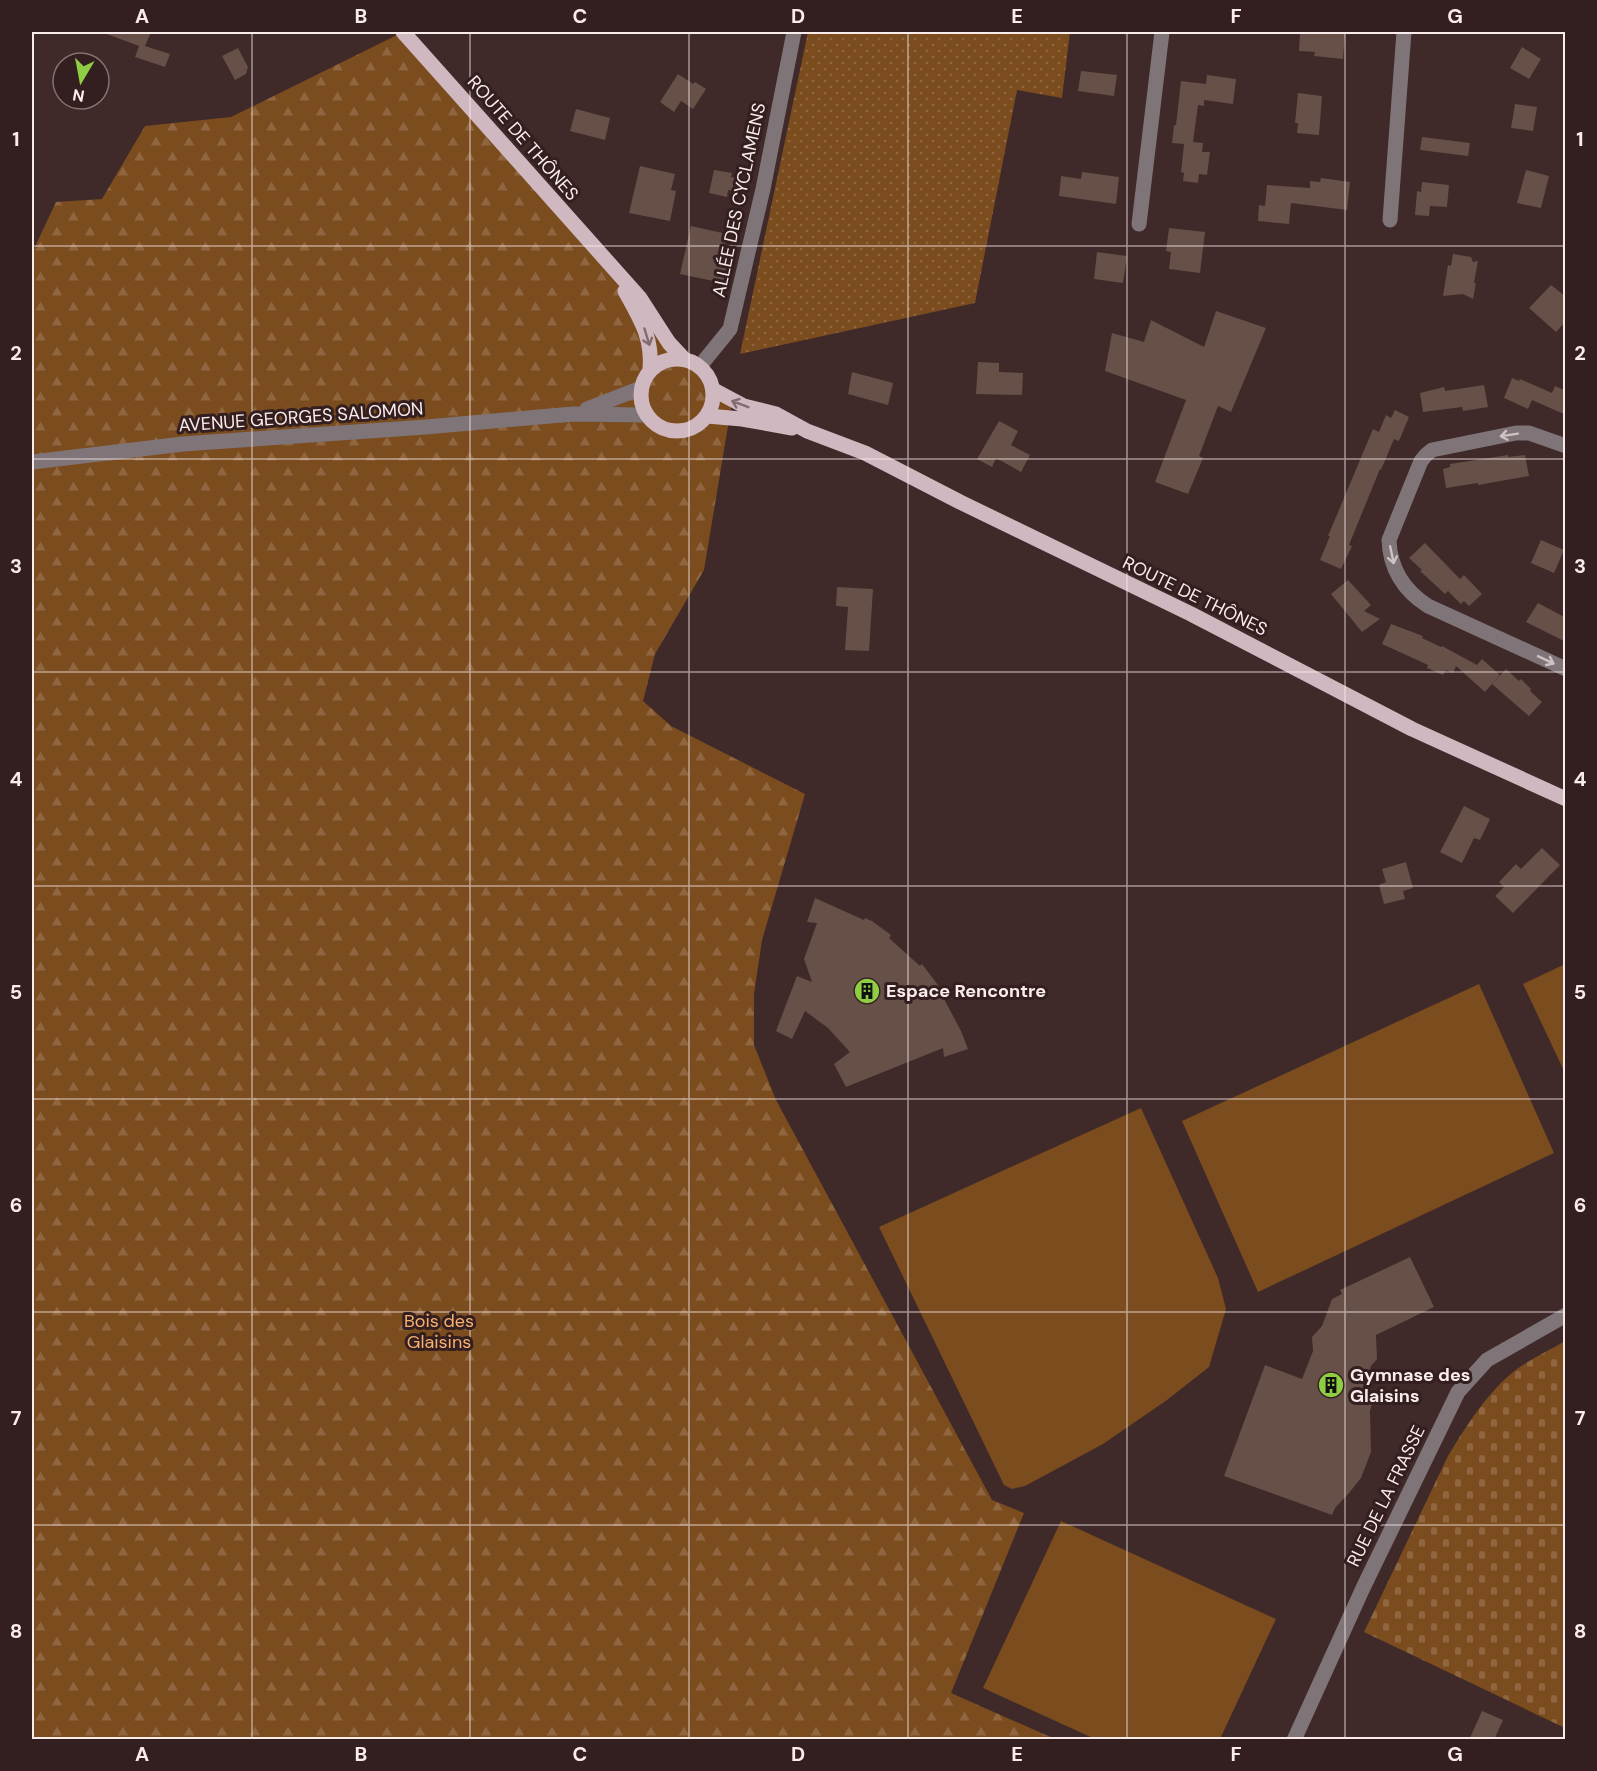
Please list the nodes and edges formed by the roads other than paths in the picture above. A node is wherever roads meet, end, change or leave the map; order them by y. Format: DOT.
graph roads {
  1 [pos="403,32"];
  2 [pos="794,32"];
  3 [pos="1162,32"];
  4 [pos="1404,32"];
  5 [pos="1390,220"];
  6 [pos="1139,224"];
  7 [pos="614,270"];
  8 [pos="684,358"];
  9 [pos="700,366"];
  10 [pos="650,370"];
  11 [pos="641,388"];
  12 [pos="714,390"];
  13 [pos="573,414"];
  14 [pos="646,415"];
  15 [pos="707,416"];
  16 [pos="807,431"];
  17 [pos="1566,446"];
  18 [pos="32,462"];
  19 [pos="1566,669"];
  20 [pos="1566,799"];
  21 [pos="1566,1315"];
  22 [pos="1294,1740"];
  1 -- 7 [label="main road, ROUTE DE THÔNES"];
  2 -- 9 [label="street, ALLÉE DES CYCLAMENS"];
  3 -- 6 [label="street"];
  4 -- 5 [label="street"];
  7 -- 8 [label="main road, ROUTE DE THÔNES"];
  7 -- 10 [label="main road, ROUTE DE THÔNES, one-way"];
  8 -- 9 [label="main road"];
  8 -- 10 [label="main road"];
  9 -- 12 [label="main road"];
  10 -- 11 [label="main road"];
  11 -- 13 [label="street, AVENUE GEORGES SALOMON"];
  11 -- 14 [label="main road"];
  12 -- 15 [label="main road"];
  16 -- 12 [label="main road, ROUTE DE THÔNES, one-way"];
  13 -- 14 [label="street, AVENUE GEORGES SALOMON"];
  13 -- 18 [label="street, AVENUE GEORGES SALOMON"];
  14 -- 15 [label="main road"];
  15 -- 16 [label="main road, ROUTE DE THÔNES"];
  16 -- 20 [label="main road, ROUTE DE THÔNES"];
  17 -- 19 [label="street, one-way"];
  21 -- 22 [label="street, RUE DE LA FRASSE"];
}
